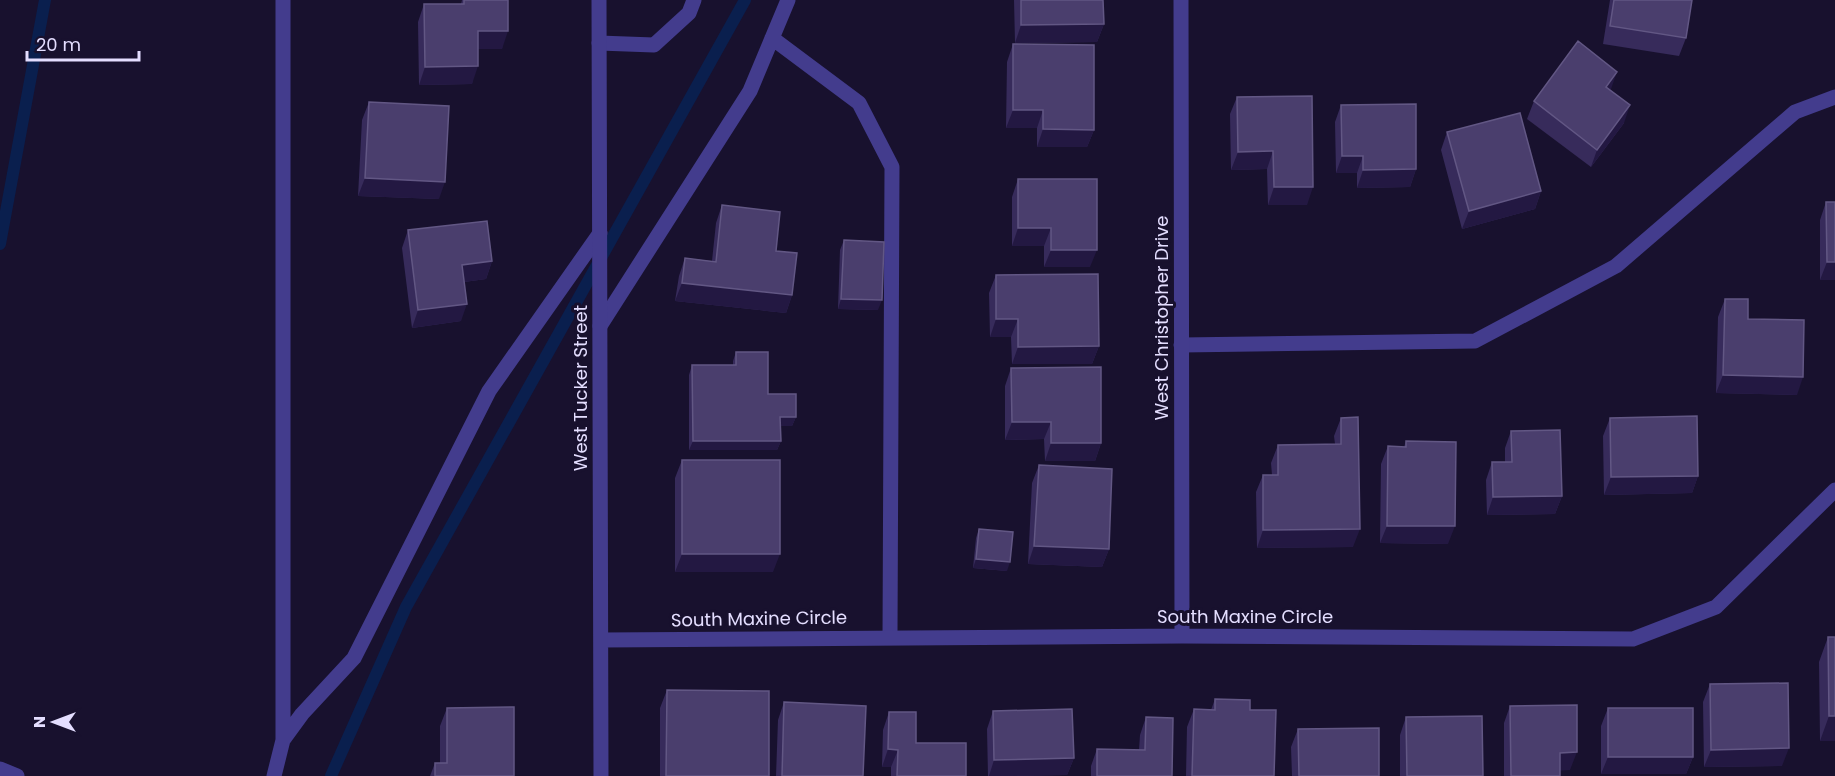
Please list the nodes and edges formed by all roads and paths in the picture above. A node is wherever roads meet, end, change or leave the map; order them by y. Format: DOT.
graph roads {
  1 [pos="283,0"];
  2 [pos="599,0"];
  3 [pos="694,0"];
  4 [pos="788,0"];
  5 [pos="1181,0"];
  6 [pos="772,38"];
  7 [pos="599,43"];
  8 [pos="1835,97"];
  9 [pos="600,233"];
  10 [pos="600,326"];
  11 [pos="1181,345"];
  12 [pos="1835,490"];
  13 [pos="1182,636"];
  14 [pos="890,637"];
  15 [pos="601,640"];
  16 [pos="283,740"];
  17 [pos="0,769"];
  18 [pos="17,776"];
  19 [pos="274,776"];
  20 [pos="601,776"];
  1 -- 16 [label="street"];
  2 -- 7 [label="street, West Tucker Street"];
  3 -- 7 [label="street"];
  4 -- 6 [label="street"];
  5 -- 11 [label="street, West Christopher Drive"];
  6 -- 10 [label="street"];
  6 -- 14 [label="street"];
  7 -- 9 [label="street, West Tucker Street"];
  8 -- 11 [label="street"];
  9 -- 10 [label="street, West Tucker Street"];
  9 -- 16 [label="street"];
  10 -- 15 [label="street, West Tucker Street"];
  11 -- 13 [label="street, West Christopher Drive"];
  12 -- 13 [label="street, South Maxine Circle"];
  13 -- 14 [label="street, South Maxine Circle"];
  14 -- 15 [label="street, South Maxine Circle"];
  15 -- 20 [label="street, West Tucker Street"];
  16 -- 19 [label="street"];
  17 -- 18 [label="street"];
}
